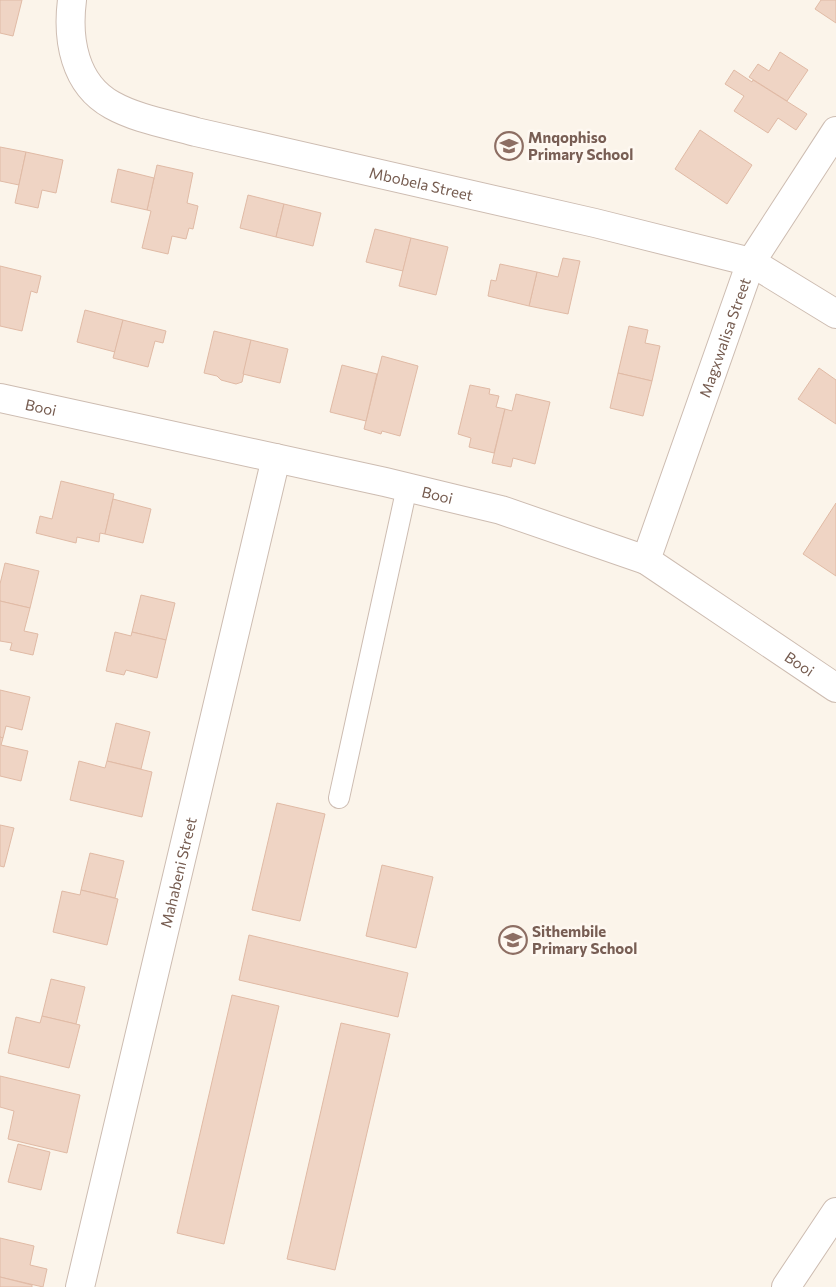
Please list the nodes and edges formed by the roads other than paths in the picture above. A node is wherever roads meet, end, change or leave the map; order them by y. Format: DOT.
graph roads {
  1 [pos="72,0"];
  2 [pos="836,131"];
  3 [pos="751,262"];
  4 [pos="836,314"];
  5 [pos="0,398"];
  6 [pos="276,458"];
  7 [pos="407,487"];
  8 [pos="646,560"];
  9 [pos="836,688"];
  10 [pos="339,798"];
  11 [pos="836,1212"];
  12 [pos="80,1287"];
  13 [pos="786,1287"];
  1 -- 3 [label="street, Mbobela Street"];
  2 -- 3 [label="street, Magxwalisa Street"];
  3 -- 4 [label="street, Mbobela Street"];
  3 -- 8 [label="street, Magxwalisa Street"];
  5 -- 6 [label="street, Booi"];
  6 -- 7 [label="street, Booi"];
  6 -- 12 [label="street, Mahabeni Street"];
  7 -- 8 [label="street, Booi"];
  7 -- 10 [label="lane"];
  8 -- 9 [label="street, Booi"];
  11 -- 13 [label="street"];
}
